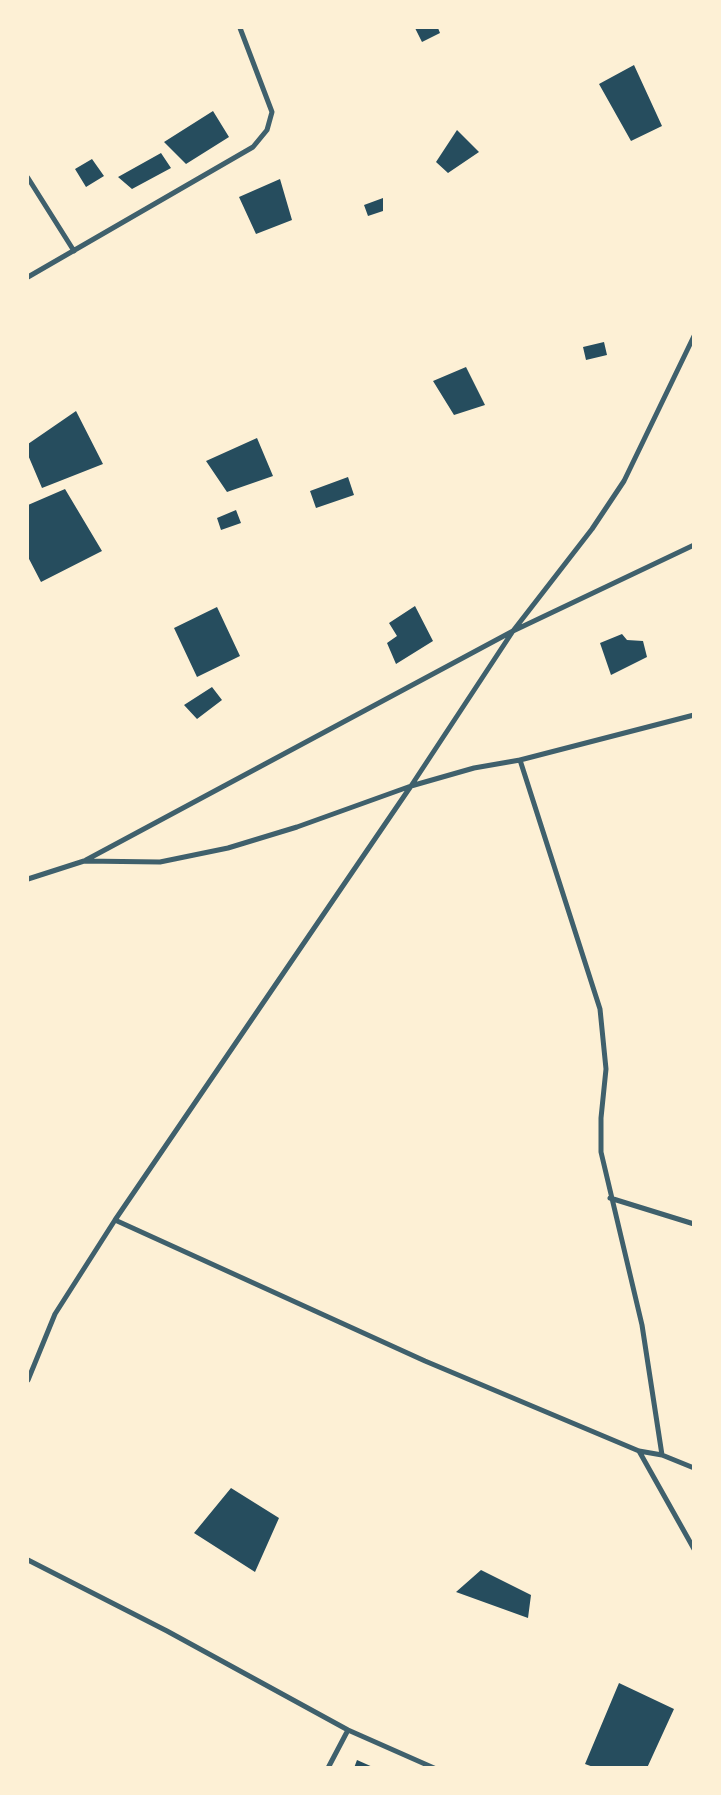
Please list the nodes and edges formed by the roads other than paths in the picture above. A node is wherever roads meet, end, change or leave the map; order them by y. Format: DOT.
graph roads {
  1 [pos="240,28"];
  2 [pos="28,178"];
  3 [pos="74,251"];
  4 [pos="28,277"];
  5 [pos="694,336"];
  6 [pos="694,545"];
  7 [pos="512,631"];
  8 [pos="694,715"];
  9 [pos="520,760"];
  10 [pos="411,786"];
  11 [pos="84,861"];
  12 [pos="28,879"];
  13 [pos="610,1198"];
  14 [pos="115,1220"];
  15 [pos="694,1224"];
  16 [pos="28,1380"];
  17 [pos="639,1451"];
  18 [pos="662,1455"];
  19 [pos="694,1468"];
  20 [pos="694,1549"];
  21 [pos="28,1560"];
  22 [pos="348,1730"];
  23 [pos="328,1768"];
  24 [pos="434,1768"];
  1 -- 3 [label="street"];
  2 -- 3 [label="street"];
  3 -- 4 [label="street"];
  5 -- 7 [label="street"];
  6 -- 7 [label="street"];
  7 -- 10 [label="street"];
  7 -- 11 [label="street"];
  8 -- 9 [label="street"];
  9 -- 10 [label="street"];
  9 -- 13 [label="street"];
  10 -- 11 [label="street"];
  10 -- 14 [label="street"];
  11 -- 12 [label="street"];
  13 -- 15 [label="street"];
  13 -- 18 [label="street"];
  14 -- 16 [label="street"];
  14 -- 17 [label="street"];
  17 -- 18 [label="street"];
  17 -- 20 [label="street"];
  18 -- 19 [label="street"];
  21 -- 22 [label="street"];
  22 -- 23 [label="street"];
  22 -- 24 [label="street"];
}
